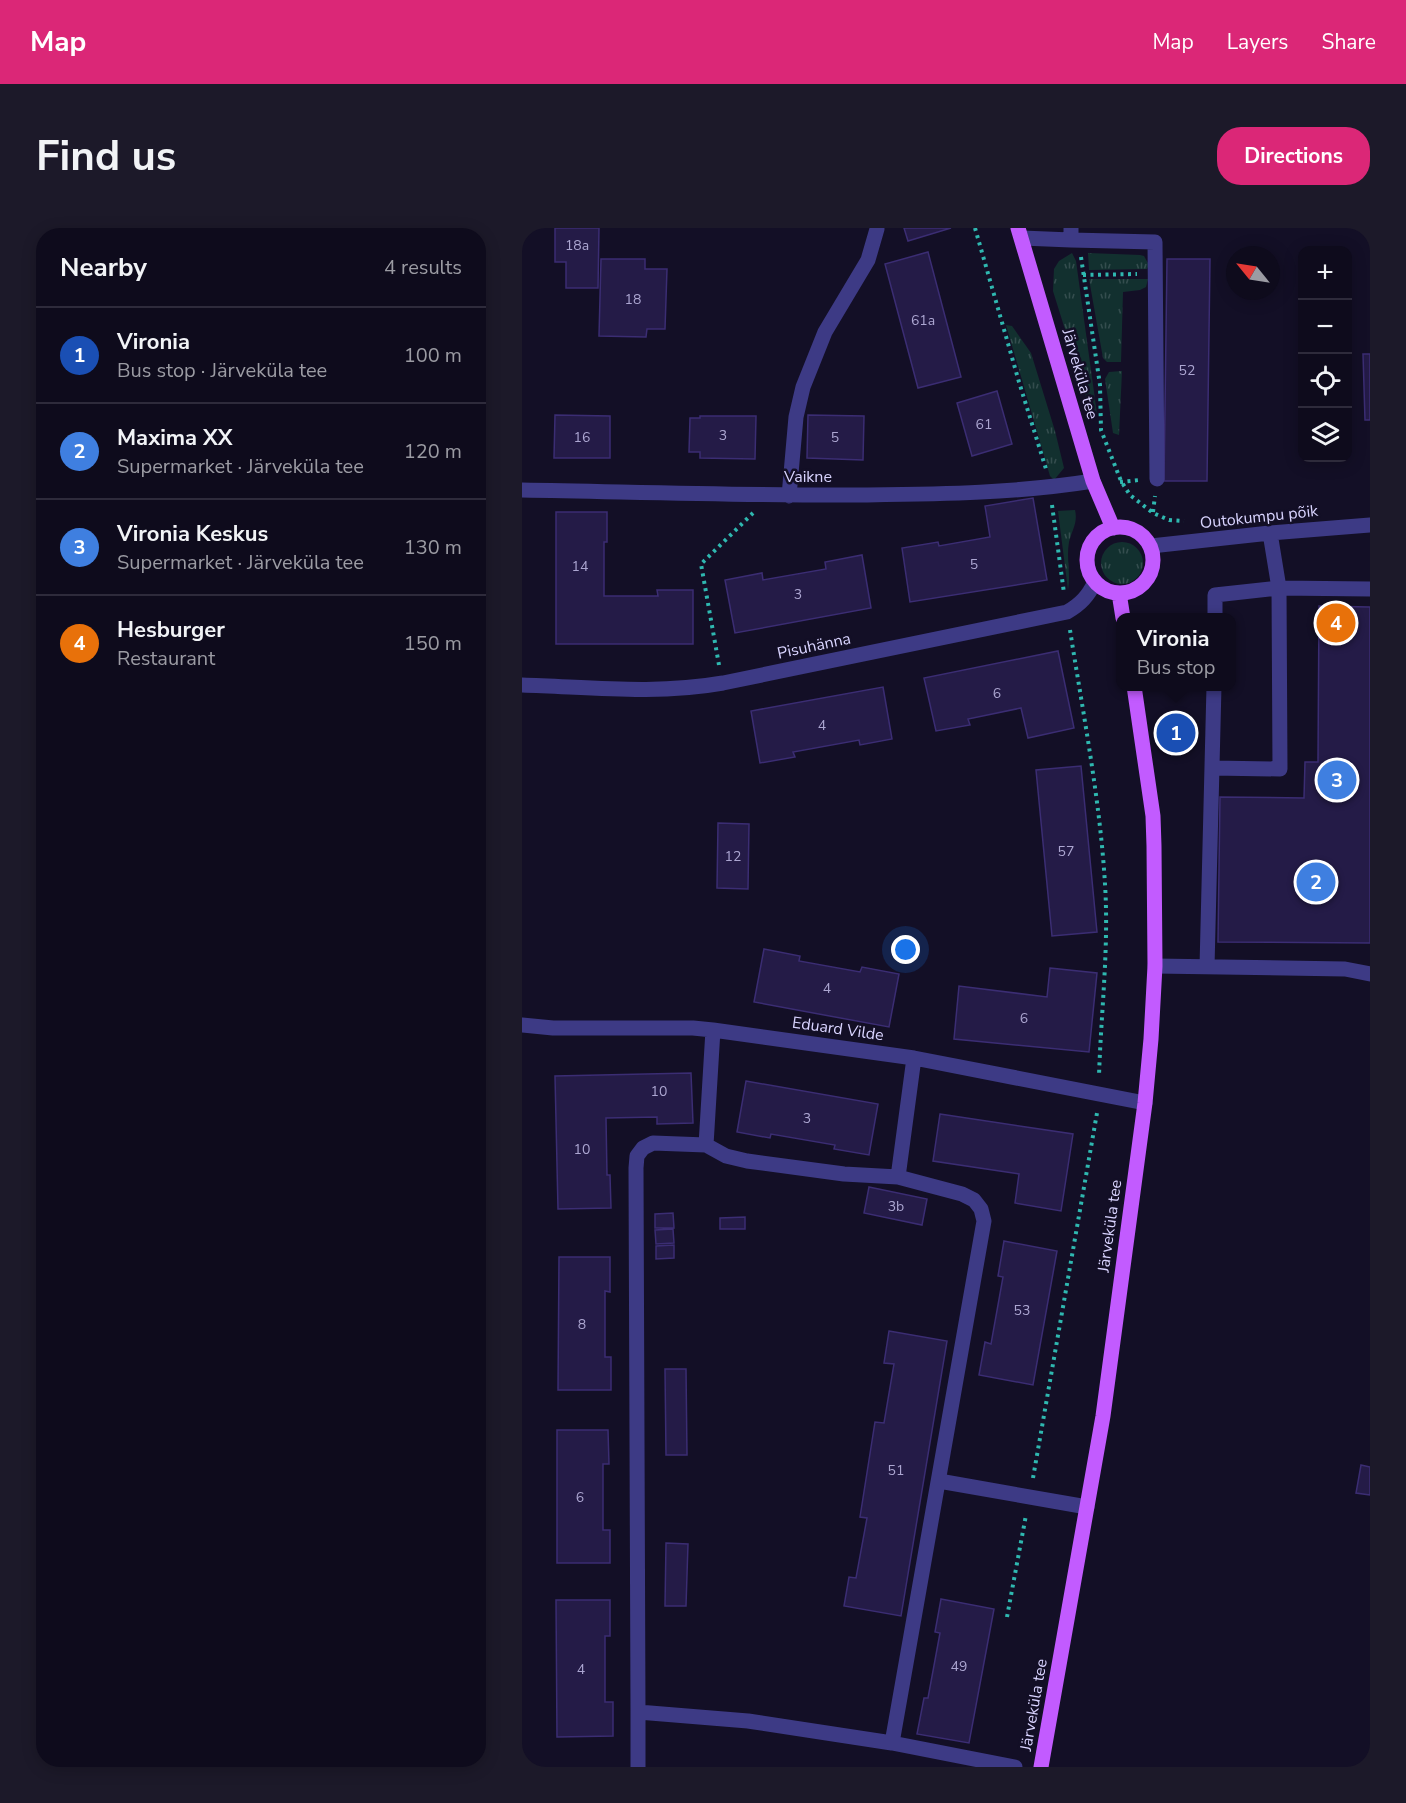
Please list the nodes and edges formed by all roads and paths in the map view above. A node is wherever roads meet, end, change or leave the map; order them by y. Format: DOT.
graph roads {
  1 [pos="876,228"];
  2 [pos="975,228"];
  3 [pos="1020,233"];
  4 [pos="1071,234"];
  5 [pos="1156,273"];
  6 [pos="1083,275"];
  7 [pos="1157,479"];
  8 [pos="1120,481"];
  9 [pos="1093,482"];
  10 [pos="1115,485"];
  11 [pos="1052,488"];
  12 [pos="522,490"];
  13 [pos="770,495"];
  14 [pos="789,496"];
  15 [pos="1370,525"];
  16 [pos="1113,528"];
  17 [pos="1270,533"];
  18 [pos="1200,542"];
  19 [pos="1151,546"];
  20 [pos="1095,582"];
  21 [pos="1279,588"];
  22 [pos="1370,589"];
  23 [pos="1119,593"];
  24 [pos="1067,612"];
  25 [pos="1122,613"];
  26 [pos="1215,613"];
  27 [pos="723,683"];
  28 [pos="522,685"];
  29 [pos="1135,691"];
  30 [pos="1214,691"];
  31 [pos="1213,768"];
  32 [pos="1155,966"];
  33 [pos="1207,967"];
  34 [pos="1370,974"];
  35 [pos="522,1025"];
  36 [pos="713,1030"];
  37 [pos="914,1058"];
  38 [pos="1099,1095"];
  39 [pos="1145,1103"];
  40 [pos="706,1145"];
  41 [pos="898,1177"];
  42 [pos="939,1481"];
  43 [pos="1029,1498"];
  44 [pos="1087,1507"];
  45 [pos="1007,1617"];
  46 [pos="638,1712"];
  47 [pos="892,1743"];
  48 [pos="638,1767"];
  49 [pos="1015,1767"];
  50 [pos="1041,1767"];
  1 -- 14 [label="street"];
  2 -- 11 [label="path"];
  3 -- 4 [label="street"];
  3 -- 9 [label="main road, Järveküla tee"];
  4 -- 5 [label="street"];
  4 -- 6 [label="path"];
  5 -- 6 [label="path"];
  5 -- 7 [label="street"];
  6 -- 8 [label="path"];
  8 -- 10 [label="path"];
  8 -- 18 [label="path"];
  9 -- 11 [label="street, Vaikne"];
  9 -- 16 [label="main road, Järveküla tee"];
  11 -- 14 [label="street, Vaikne"];
  11 -- 24 [label="path"];
  12 -- 13 [label="street, Vaikne"];
  13 -- 14 [label="street, Vaikne"];
  13 -- 27 [label="path"];
  15 -- 17 [label="street, Outokumpu põik"];
  16 -- 19 [label="main road"];
  16 -- 20 [label="main road"];
  17 -- 18 [label="street, Outokumpu põik"];
  17 -- 21 [label="street"];
  18 -- 19 [label="street, Outokumpu põik"];
  19 -- 23 [label="main road"];
  20 -- 23 [label="main road"];
  20 -- 24 [label="street, Pisuhänna"];
  21 -- 22 [label="street"];
  21 -- 26 [label="street"];
  21 -- 31 [label="street"];
  23 -- 25 [label="main road"];
  24 -- 27 [label="street, Pisuhänna"];
  24 -- 38 [label="path"];
  27 -- 28 [label="street, Pisuhänna"];
  29 -- 32 [label="main road, Järveküla tee"];
  30 -- 31 [label="street"];
  31 -- 33 [label="street"];
  32 -- 33 [label="street"];
  32 -- 39 [label="main road, Järveküla tee"];
  33 -- 34 [label="street"];
  35 -- 36 [label="street, Eduard Vilde"];
  36 -- 37 [label="street, Eduard Vilde"];
  36 -- 40 [label="street"];
  37 -- 38 [label="street, Eduard Vilde"];
  37 -- 41 [label="street"];
  38 -- 39 [label="street, Eduard Vilde"];
  38 -- 43 [label="path"];
  39 -- 44 [label="main road, Järveküla tee"];
  40 -- 41 [label="street"];
  40 -- 46 [label="street"];
  41 -- 42 [label="street"];
  42 -- 43 [label="street"];
  42 -- 47 [label="street"];
  43 -- 44 [label="street"];
  43 -- 45 [label="path"];
  44 -- 50 [label="main road, Järveküla tee"];
  46 -- 47 [label="street"];
  46 -- 48 [label="street"];
  47 -- 49 [label="street"];
}
